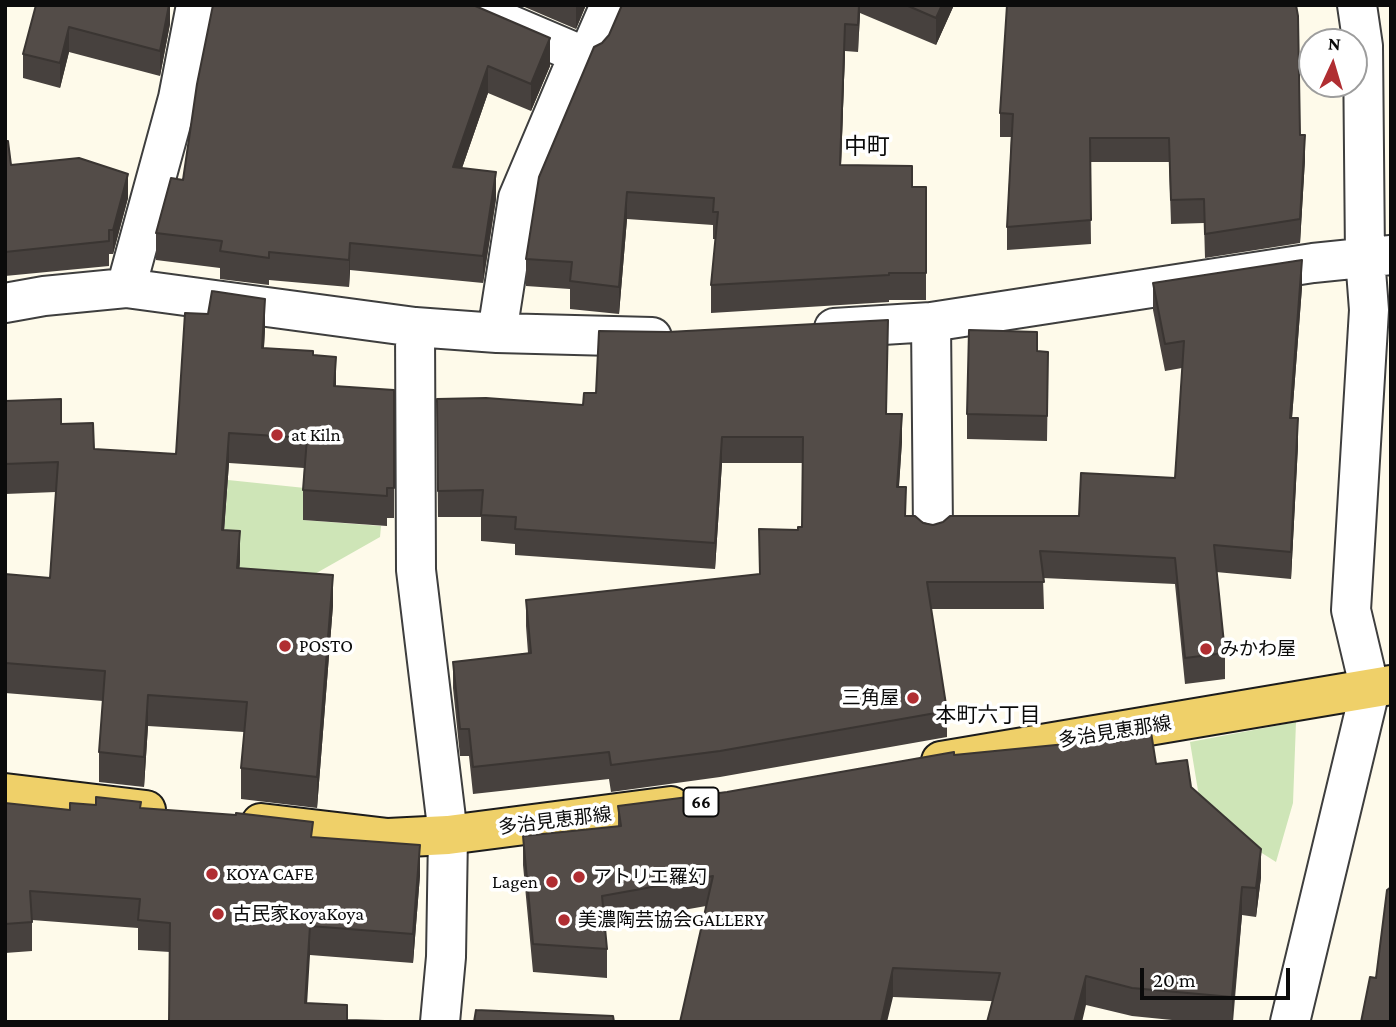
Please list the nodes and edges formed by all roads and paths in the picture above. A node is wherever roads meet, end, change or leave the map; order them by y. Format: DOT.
graph roads {
  1 [pos="196,5"];
  2 [pos="464,5"];
  3 [pos="610,5"];
  4 [pos="1357,5"];
  5 [pos="579,54"];
  6 [pos="1378,256"];
  7 [pos="126,288"];
  8 [pos="5,303"];
  9 [pos="931,322"];
  10 [pos="415,327"];
  11 [pos="806,329"];
  12 [pos="497,333"];
  13 [pos="681,336"];
  14 [pos="933,530"];
  15 [pos="1384,695"];
  16 [pos="901,768"];
  17 [pos="5,793"];
  18 [pos="709,801"];
  19 [pos="184,815"];
  20 [pos="225,819"];
  21 [pos="449,835"];
  22 [pos="440,1022"];
  23 [pos="1290,1022"];
  1 -- 7 [label="street"];
  2 -- 5 [label="street"];
  3 -- 5 [label="street"];
  4 -- 6 [label="street"];
  5 -- 12 [label="street"];
  6 -- 9 [label="street"];
  6 -- 15 [label="street"];
  7 -- 8 [label="street"];
  7 -- 10 [label="street"];
  9 -- 11 [label="street"];
  9 -- 14 [label="street"];
  10 -- 12 [label="street"];
  10 -- 21 [label="street"];
  12 -- 13 [label="street"];
  15 -- 16 [label="main road, 多治見恵那線"];
  15 -- 23 [label="street"];
  17 -- 19 [label="main road"];
  18 -- 21 [label="main road, 多治見恵那線 / 66"];
  20 -- 21 [label="main road, 多治見恵那線 / 66"];
  21 -- 22 [label="street"];
}
